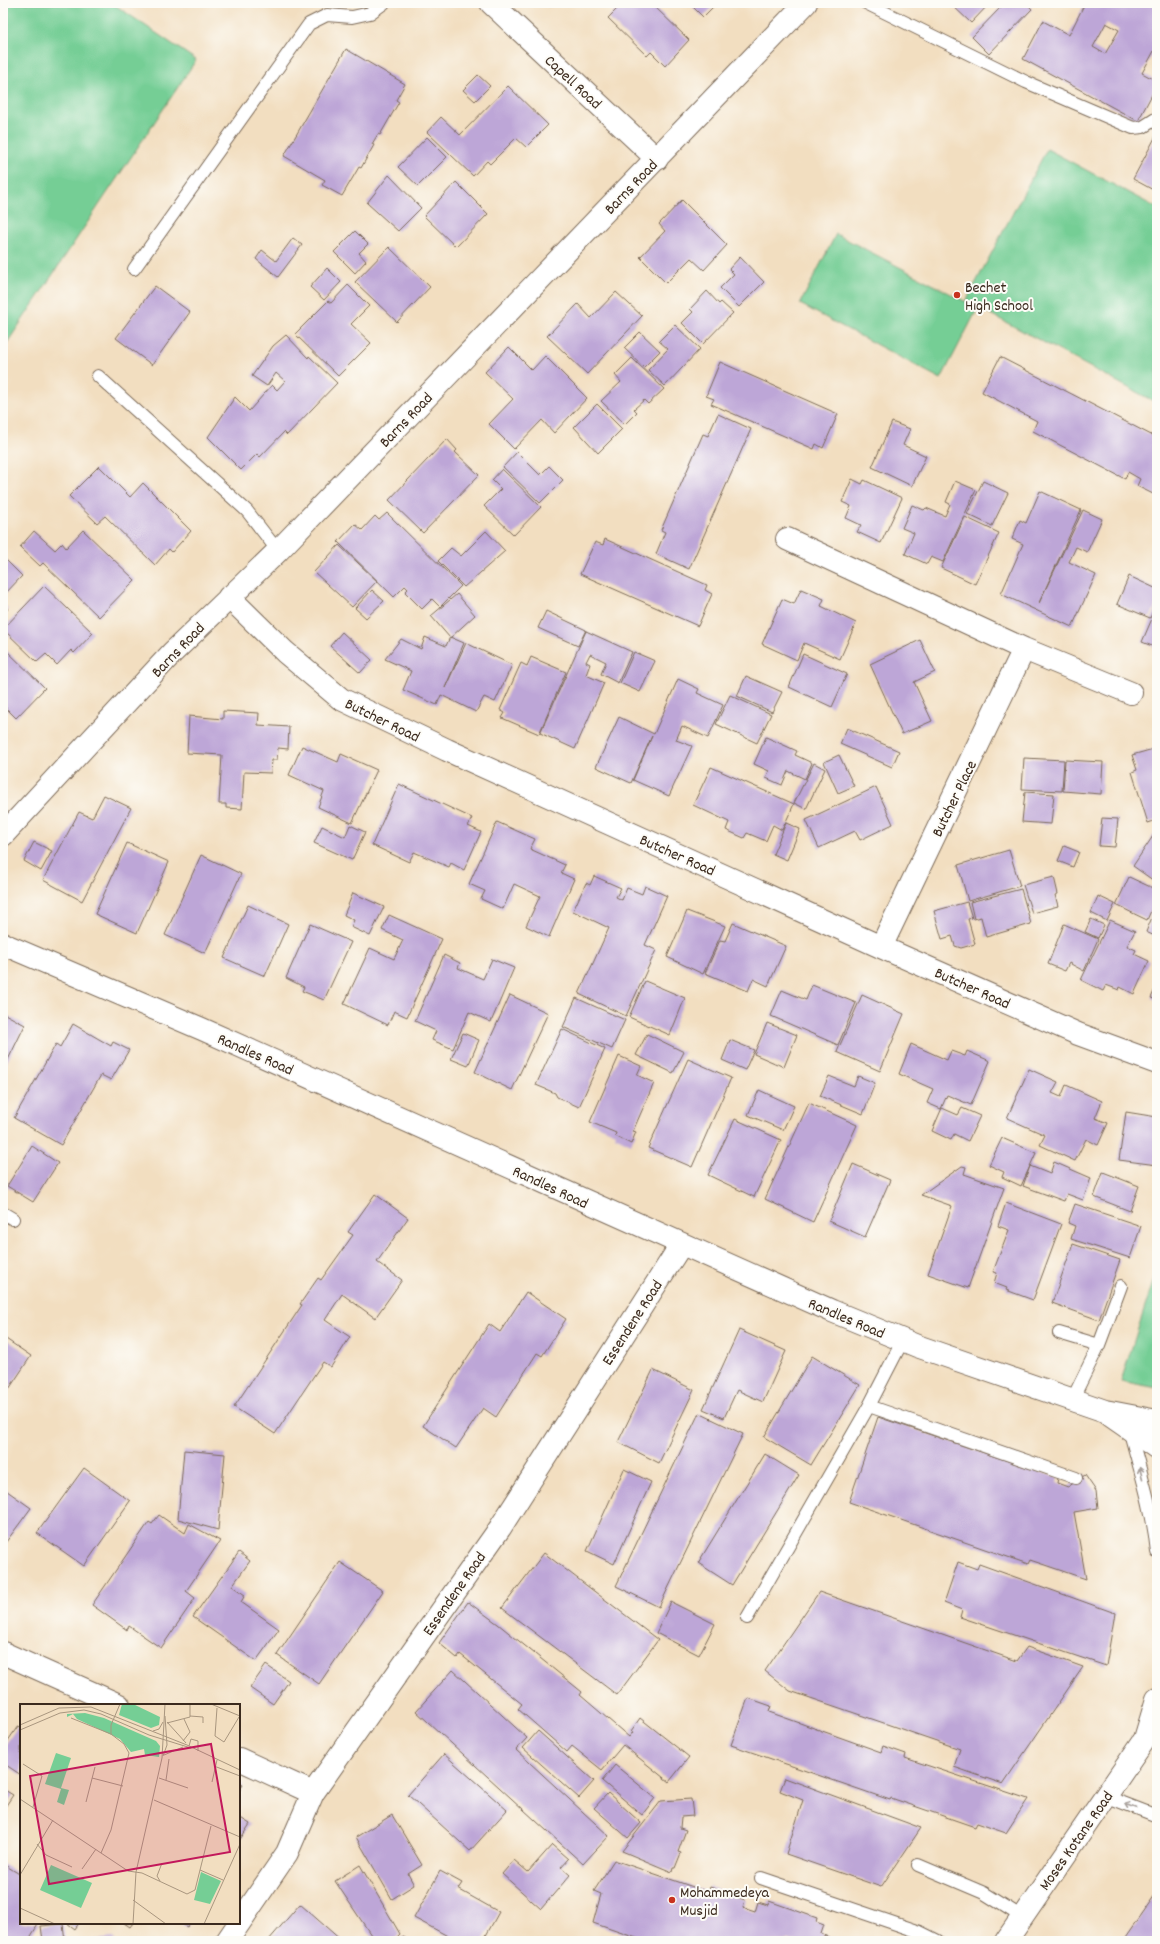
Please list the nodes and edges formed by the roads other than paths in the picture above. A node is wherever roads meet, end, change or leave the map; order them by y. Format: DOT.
graph roads {
  1 [pos="384,3"];
  2 [pos="491,3"];
  3 [pos="806,3"];
  4 [pos="866,3"];
  5 [pos="1157,118"];
  6 [pos="657,159"];
  7 [pos="134,269"];
  8 [pos="98,376"];
  9 [pos="787,539"];
  10 [pos="278,551"];
  11 [pos="229,597"];
  12 [pos="1024,649"];
  13 [pos="1131,693"];
  14 [pos="3,835"];
  15 [pos="3,944"];
  16 [pos="881,947"];
  17 [pos="1157,1062"];
  18 [pos="680,1245"];
  19 [pos="1121,1286"];
  20 [pos="1059,1333"];
  21 [pos="903,1340"];
  22 [pos="1099,1345"];
  23 [pos="1072,1400"];
  24 [pos="869,1406"];
  25 [pos="1105,1411"];
  26 [pos="1157,1421"];
  27 [pos="1129,1428"];
  28 [pos="1157,1448"];
  29 [pos="1076,1478"];
  30 [pos="1157,1552"];
  31 [pos="747,1618"];
  32 [pos="3,1652"];
  33 [pos="1157,1699"];
  34 [pos="117,1704"];
  35 [pos="1151,1733"];
  36 [pos="240,1759"];
  37 [pos="313,1793"];
  38 [pos="1105,1796"];
  39 [pos="1157,1816"];
  40 [pos="918,1866"];
  41 [pos="761,1878"];
  42 [pos="1022,1917"];
  43 [pos="240,1922"];
  44 [pos="239,1924"];
  45 [pos="921,1937"];
  46 [pos="227,1941"];
  47 [pos="938,1941"];
  48 [pos="1006,1941"];
  1 -- 7 [label="lane"];
  2 -- 6 [label="street, Capell Road"];
  3 -- 6 [label="street, Barns Road"];
  4 -- 5 [label="lane"];
  6 -- 10 [label="street, Barns Road"];
  8 -- 10 [label="lane"];
  9 -- 12 [label="street"];
  10 -- 11 [label="street, Barns Road"];
  11 -- 14 [label="street, Barns Road"];
  11 -- 16 [label="street, Butcher Road"];
  12 -- 13 [label="street"];
  12 -- 16 [label="street, Butcher Place"];
  15 -- 18 [label="street, Randles Road"];
  16 -- 17 [label="street, Butcher Road"];
  18 -- 21 [label="street, Randles Road"];
  18 -- 37 [label="street, Essendene Road"];
  19 -- 22 [label="lane"];
  20 -- 22 [label="lane"];
  21 -- 23 [label="street, Randles Road"];
  21 -- 24 [label="lane"];
  22 -- 23 [label="lane"];
  23 -- 25 [label="street, Randles Road"];
  24 -- 29 [label="lane"];
  24 -- 31 [label="lane"];
  25 -- 26 [label="street, Randles Road"];
  25 -- 27 [label="street, Randles Road"];
  27 -- 28 [label="street, Randles Road"];
  30 -- 27 [label="lane, one-way"];
  32 -- 34 [label="street"];
  33 -- 35 [label="street, Moses Kotane Road"];
  35 -- 38 [label="street, Moses Kotane Road"];
  36 -- 37 [label="street"];
  37 -- 43 [label="street, Essendene Road"];
  39 -- 38 [label="lane, one-way"];
  38 -- 42 [label="street, Moses Kotane Road"];
  40 -- 42 [label="lane"];
  41 -- 45 [label="lane"];
  42 -- 48 [label="street, Moses Kotane Road"];
  44 -- 46 [label="street, Essendene Road"];
  45 -- 47 [label="lane"];
}
